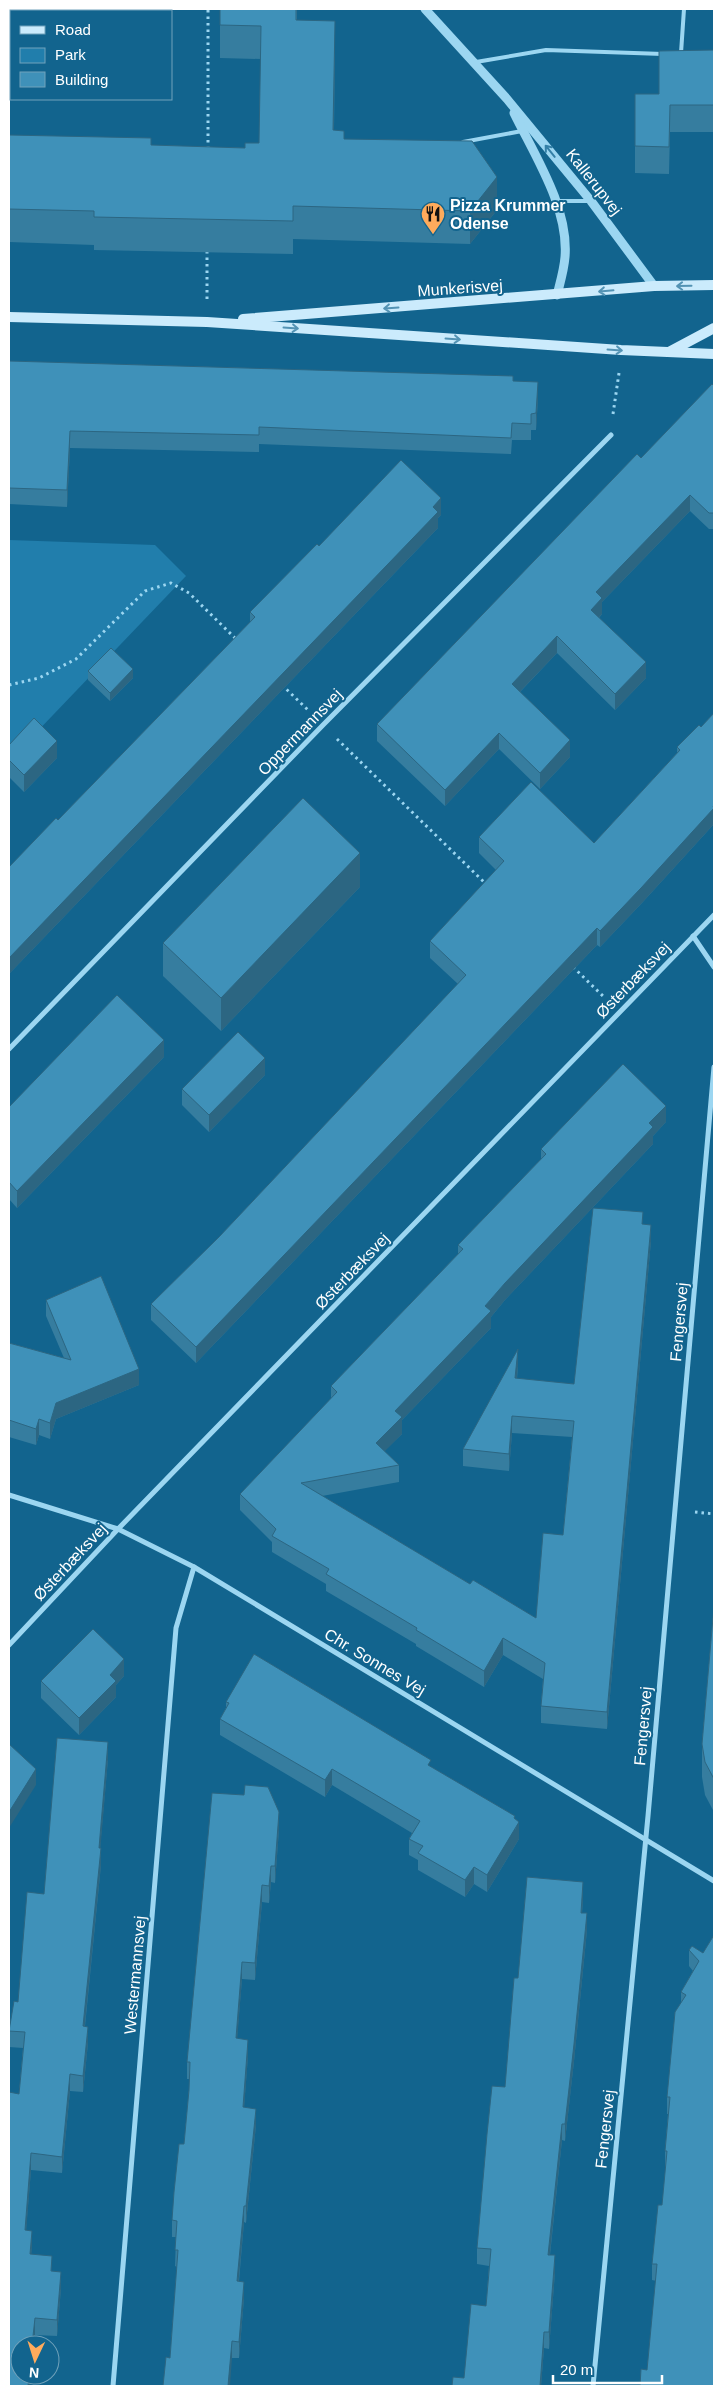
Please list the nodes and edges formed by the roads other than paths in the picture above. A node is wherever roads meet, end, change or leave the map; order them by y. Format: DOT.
graph roads {
  1 [pos="425,9"];
  2 [pos="684,9"];
  3 [pos="474,62"];
  4 [pos="507,99"];
  5 [pos="522,131"];
  6 [pos="456,143"];
  7 [pos="556,201"];
  8 [pos="591,201"];
  9 [pos="714,285"];
  10 [pos="654,286"];
  11 [pos="557,295"];
  12 [pos="9,317"];
  13 [pos="207,322"];
  14 [pos="714,328"];
  15 [pos="668,352"];
  16 [pos="714,354"];
  17 [pos="611,435"];
  18 [pos="714,915"];
  19 [pos="693,936"];
  20 [pos="714,967"];
  21 [pos="9,1049"];
  22 [pos="714,1067"];
  23 [pos="712,1114"];
  24 [pos="9,1495"];
  25 [pos="118,1529"];
  26 [pos="194,1568"];
  27 [pos="9,1645"];
  28 [pos="645,1841"];
  29 [pos="714,1881"];
  30 [pos="113,2386"];
  31 [pos="593,2386"];
  1 -- 3 [label="street, Kallerupvej"];
  2 -- 3 [label="lane"];
  3 -- 4 [label="street, Kallerupvej"];
  4 -- 5 [label="street, Kallerupvej"];
  8 -- 4 [label="street, Kallerupvej, one-way"];
  5 -- 6 [label="lane"];
  5 -- 7 [label="street, Kallerupvej"];
  7 -- 8 [label="lane"];
  7 -- 11 [label="street, Kallerupvej"];
  8 -- 10 [label="street, Kallerupvej"];
  9 -- 10 [label="main road, Munkerisvej, one-way"];
  10 -- 11 [label="main road, Munkerisvej, one-way"];
  11 -- 13 [label="main road, Munkerisvej, one-way"];
  12 -- 13 [label="main road, Munkerisvej"];
  13 -- 15 [label="main road, Munkerisvej, one-way"];
  14 -- 15 [label="main road"];
  15 -- 16 [label="main road, Munkerisvej"];
  17 -- 21 [label="street, Oppermannsvej"];
  18 -- 19 [label="street, Østerbæksvej"];
  19 -- 20 [label="street"];
  19 -- 25 [label="street, Østerbæksvej"];
  22 -- 23 [label="street, Fengersvej"];
  23 -- 28 [label="street, Fengersvej"];
  24 -- 25 [label="street, Chr. Sonnes Vej"];
  25 -- 26 [label="street, Chr. Sonnes Vej"];
  25 -- 27 [label="street, Østerbæksvej"];
  26 -- 28 [label="street, Chr. Sonnes Vej"];
  26 -- 30 [label="street, Westermannsvej"];
  28 -- 29 [label="street, Chr. Sonnes Vej"];
  28 -- 31 [label="street, Fengersvej"];
}
